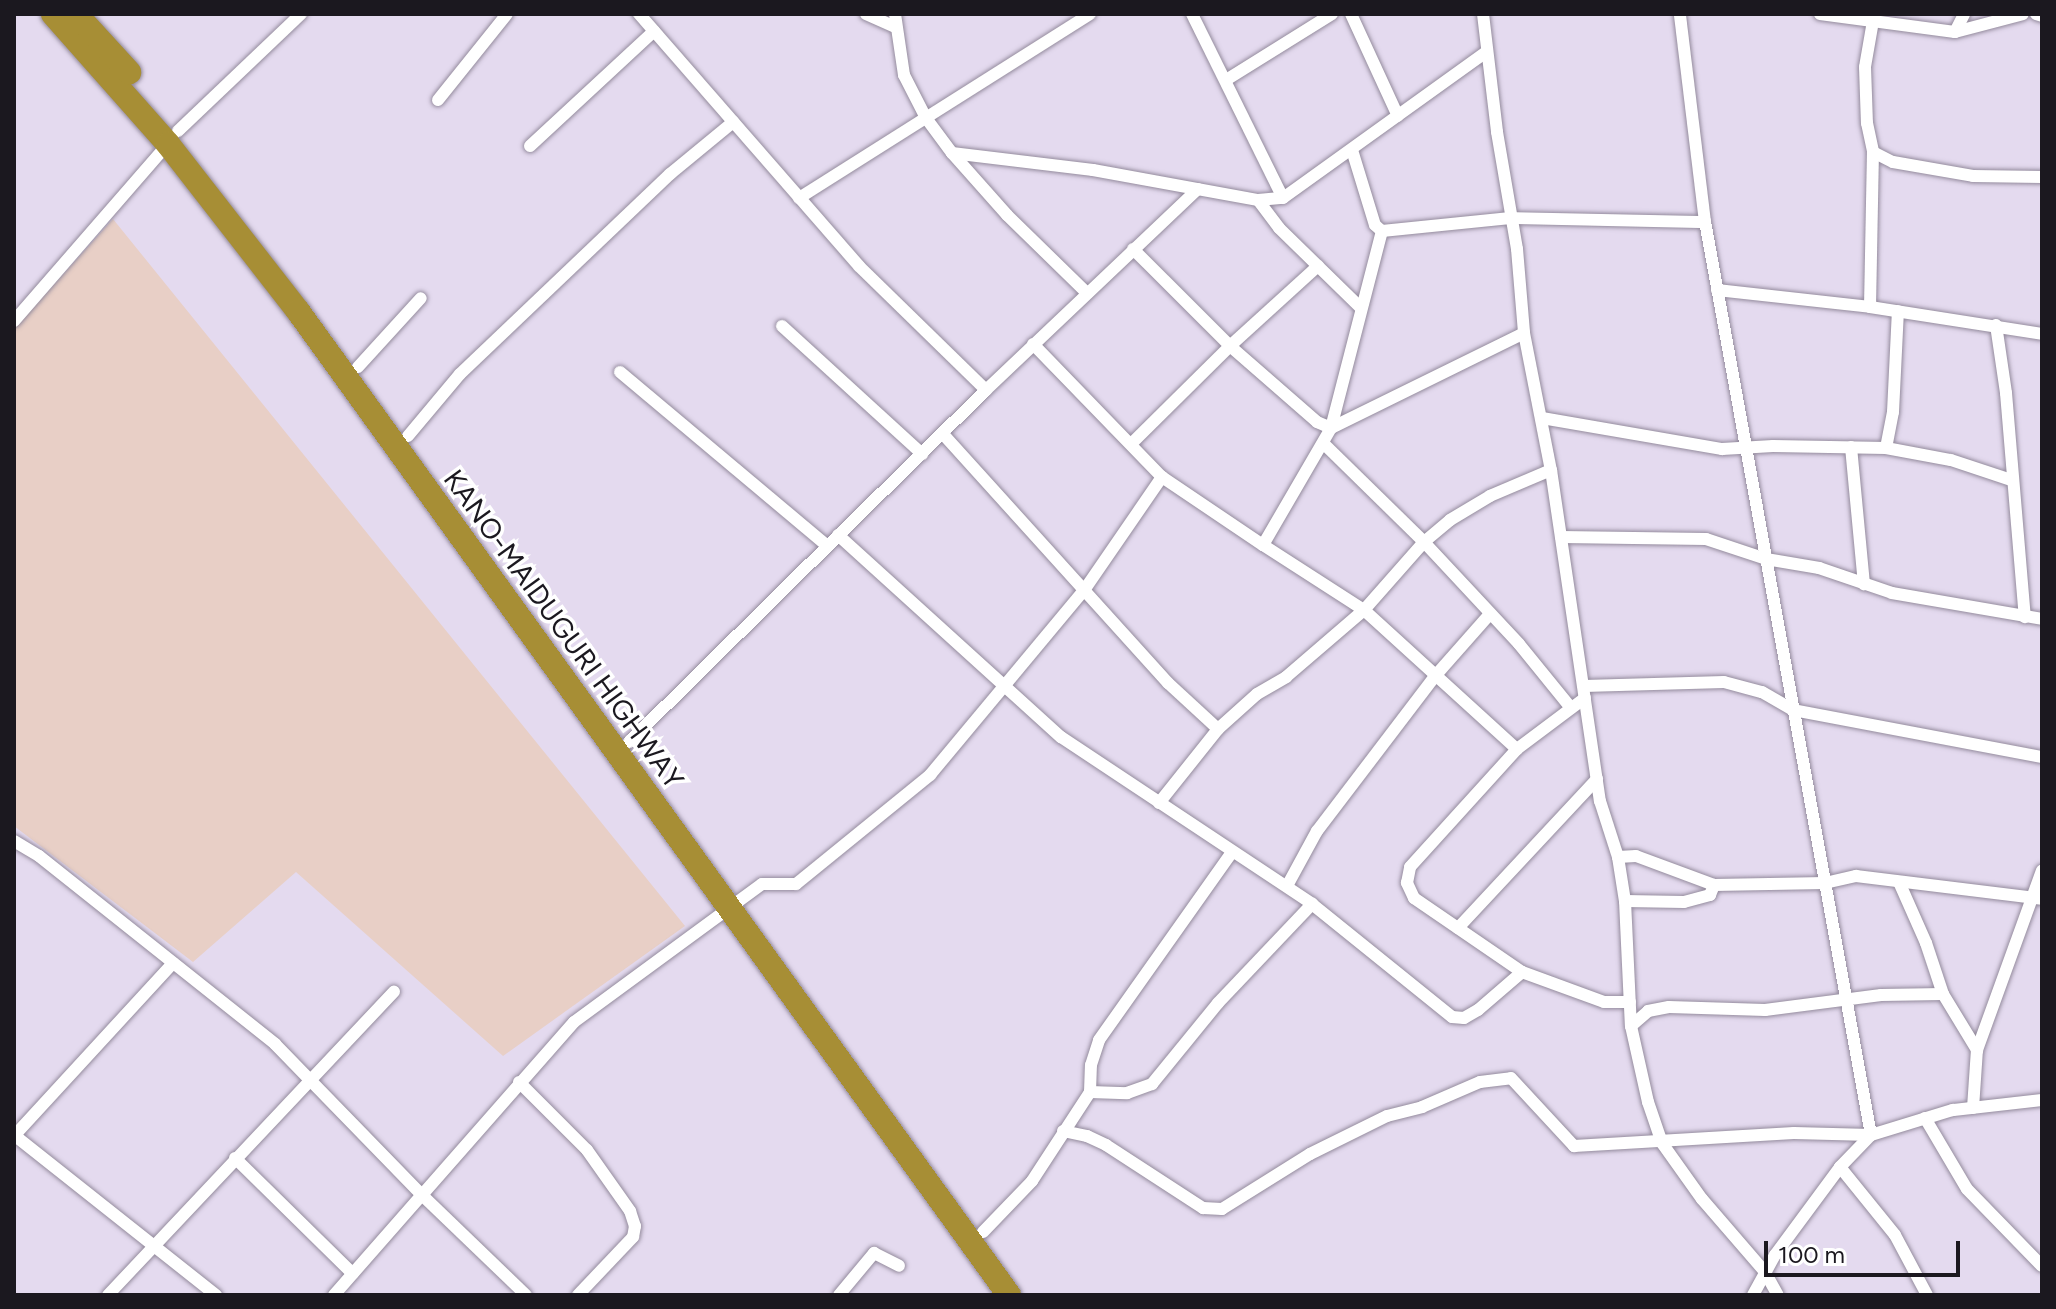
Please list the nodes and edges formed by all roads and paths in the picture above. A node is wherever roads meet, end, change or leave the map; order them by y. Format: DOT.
graph roads {
  1 [pos="53,14"];
  2 [pos="301,14"];
  3 [pos="507,14"];
  4 [pos="639,14"];
  5 [pos="866,14"];
  6 [pos="1090,14"];
  7 [pos="1192,14"];
  8 [pos="1332,14"];
  9 [pos="1351,14"];
  10 [pos="1483,14"];
  11 [pos="1680,14"];
  12 [pos="1820,14"];
  13 [pos="1964,14"];
  14 [pos="2023,14"];
  15 [pos="2036,14"];
  16 [pos="77,15"];
  17 [pos="2042,16"];
  18 [pos="895,20"];
  19 [pos="1873,21"];
  20 [pos="654,31"];
  21 [pos="1955,32"];
  22 [pos="1486,52"];
  23 [pos="1226,80"];
  24 [pos="438,100"];
  25 [pos="1398,116"];
  26 [pos="926,118"];
  27 [pos="733,122"];
  28 [pos="173,137"];
  29 [pos="530,146"];
  30 [pos="1352,150"];
  31 [pos="1873,152"];
  32 [pos="952,153"];
  33 [pos="2040,179"];
  34 [pos="1198,189"];
  35 [pos="799,198"];
  36 [pos="1283,198"];
  37 [pos="1258,200"];
  38 [pos="1510,218"];
  39 [pos="1705,222"];
  40 [pos="1382,231"];
  41 [pos="1133,249"];
  42 [pos="1318,266"];
  43 [pos="1717,290"];
  44 [pos="1087,293"];
  45 [pos="421,298"];
  46 [pos="1360,307"];
  47 [pos="1870,307"];
  48 [pos="1898,311"];
  49 [pos="14,321"];
  50 [pos="1996,325"];
  51 [pos="782,326"];
  52 [pos="1524,333"];
  53 [pos="2042,334"];
  54 [pos="1033,344"];
  55 [pos="1230,346"];
  56 [pos="358,367"];
  57 [pos="620,372"];
  58 [pos="986,390"];
  59 [pos="1542,418"];
  60 [pos="1331,428"];
  61 [pos="943,434"];
  62 [pos="408,436"];
  63 [pos="1132,443"];
  64 [pos="1324,444"];
  65 [pos="1851,447"];
  66 [pos="1886,448"];
  67 [pos="1746,449"];
  68 [pos="922,454"];
  69 [pos="1551,470"];
  70 [pos="1162,477"];
  71 [pos="2011,480"];
  72 [pos="838,535"];
  73 [pos="1561,537"];
  74 [pos="1424,542"];
  75 [pos="1263,545"];
  76 [pos="827,546"];
  77 [pos="1766,559"];
  78 [pos="1864,584"];
  79 [pos="1085,589"];
  80 [pos="1364,610"];
  81 [pos="1490,614"];
  82 [pos="2025,617"];
  83 [pos="2042,619"];
  84 [pos="1436,675"];
  85 [pos="1003,688"];
  86 [pos="1584,692"];
  87 [pos="1571,708"];
  88 [pos="1793,710"];
  89 [pos="1218,729"];
  90 [pos="629,742"];
  91 [pos="1517,749"];
  92 [pos="2042,757"];
  93 [pos="1597,779"];
  94 [pos="1159,803"];
  95 [pos="14,841"];
  96 [pos="1232,852"];
  97 [pos="1618,857"];
  98 [pos="2042,870"];
  99 [pos="1899,882"];
  100 [pos="1825,883"];
  101 [pos="1714,885"];
  102 [pos="1287,886"];
  103 [pos="2037,899"];
  104 [pos="1625,901"];
  105 [pos="1312,904"];
  106 [pos="736,905"];
  107 [pos="1458,928"];
  108 [pos="173,963"];
  109 [pos="1522,972"];
  110 [pos="394,991"];
  111 [pos="1943,994"];
  112 [pos="1630,1002"];
  113 [pos="1847,1002"];
  114 [pos="1631,1026"];
  115 [pos="1977,1050"];
  116 [pos="308,1079"];
  117 [pos="519,1082"];
  118 [pos="1090,1092"];
  119 [pos="2042,1100"];
  120 [pos="1973,1108"];
  121 [pos="1925,1118"];
  122 [pos="1063,1131"];
  123 [pos="14,1135"];
  124 [pos="1871,1135"];
  125 [pos="1662,1143"];
  126 [pos="235,1158"];
  127 [pos="1840,1167"];
  128 [pos="422,1195"];
  129 [pos="983,1232"];
  130 [pos="154,1246"];
  131 [pos="899,1266"];
  132 [pos="2042,1266"];
  133 [pos="1765,1272"];
  134 [pos="353,1274"];
  135 [pos="108,1295"];
  136 [pos="216,1295"];
  137 [pos="334,1295"];
  138 [pos="526,1295"];
  139 [pos="578,1295"];
  140 [pos="839,1295"];
  141 [pos="1009,1295"];
  142 [pos="1028,1295"];
  143 [pos="1753,1295"];
  144 [pos="1778,1295"];
  145 [pos="1927,1295"];
  1 -- 28 [label="highway, KANO-MAIDUGURI HIGHWAY"];
  2 -- 28 [label="street"];
  3 -- 24 [label="street"];
  4 -- 20 [label="street"];
  5 -- 18 [label="street"];
  6 -- 26 [label="street"];
  7 -- 23 [label="street"];
  8 -- 23 [label="street"];
  9 -- 25 [label="street"];
  10 -- 22 [label="street"];
  11 -- 39 [label="street"];
  12 -- 19 [label="street"];
  13 -- 21 [label="street"];
  14 -- 21 [label="street"];
  15 -- 17 [label="street"];
  16 -- 28 [label="highway, KANO-MAIDUGURI HIGHWAY"];
  18 -- 26 [label="street"];
  19 -- 21 [label="street"];
  19 -- 31 [label="street"];
  20 -- 27 [label="street"];
  20 -- 29 [label="street"];
  22 -- 25 [label="street"];
  22 -- 38 [label="street"];
  23 -- 36 [label="street"];
  25 -- 30 [label="street"];
  26 -- 32 [label="street"];
  26 -- 35 [label="street"];
  27 -- 35 [label="street"];
  27 -- 62 [label="street"];
  28 -- 49 [label="street"];
  28 -- 56 [label="highway, KANO-MAIDUGURI HIGHWAY"];
  28 -- 106 [label="highway, KANO-MAIDUGURI HIGHWAY"];
  30 -- 36 [label="street"];
  30 -- 40 [label="street"];
  31 -- 33 [label="street"];
  31 -- 47 [label="street"];
  32 -- 34 [label="street"];
  32 -- 44 [label="street"];
  34 -- 37 [label="street"];
  34 -- 41 [label="street"];
  35 -- 58 [label="street"];
  36 -- 37 [label="street"];
  37 -- 42 [label="street"];
  38 -- 39 [label="street"];
  38 -- 40 [label="street"];
  38 -- 52 [label="street"];
  39 -- 43 [label="street"];
  40 -- 46 [label="street"];
  41 -- 44 [label="street"];
  41 -- 55 [label="street"];
  42 -- 46 [label="street"];
  42 -- 55 [label="street"];
  43 -- 47 [label="street"];
  43 -- 67 [label="street"];
  44 -- 54 [label="street"];
  45 -- 56 [label="street"];
  46 -- 60 [label="street"];
  47 -- 48 [label="street"];
  48 -- 50 [label="street"];
  48 -- 66 [label="street"];
  50 -- 53 [label="street"];
  50 -- 71 [label="street"];
  51 -- 68 [label="street"];
  52 -- 59 [label="street"];
  52 -- 60 [label="street"];
  54 -- 58 [label="street"];
  54 -- 63 [label="street"];
  55 -- 60 [label="street"];
  55 -- 63 [label="street"];
  56 -- 62 [label="highway, KANO-MAIDUGURI HIGHWAY"];
  57 -- 76 [label="street"];
  58 -- 61 [label="street"];
  59 -- 67 [label="street"];
  59 -- 69 [label="street"];
  60 -- 64 [label="street"];
  61 -- 68 [label="street"];
  61 -- 79 [label="street"];
  62 -- 90 [label="highway, KANO-MAIDUGURI HIGHWAY"];
  63 -- 70 [label="street"];
  64 -- 74 [label="street"];
  64 -- 75 [label="street"];
  65 -- 66 [label="street"];
  65 -- 67 [label="street"];
  65 -- 78 [label="street"];
  66 -- 71 [label="street"];
  67 -- 77 [label="street"];
  68 -- 72 [label="street"];
  69 -- 73 [label="street"];
  69 -- 74 [label="street"];
  70 -- 75 [label="street"];
  70 -- 79 [label="street"];
  71 -- 82 [label="street"];
  72 -- 76 [label="street"];
  72 -- 85 [label="street"];
  73 -- 77 [label="street"];
  73 -- 86 [label="street"];
  74 -- 80 [label="street"];
  74 -- 81 [label="street"];
  75 -- 80 [label="street"];
  76 -- 90 [label="street"];
  77 -- 78 [label="street"];
  77 -- 88 [label="street"];
  78 -- 82 [label="street"];
  79 -- 85 [label="street"];
  79 -- 89 [label="street"];
  80 -- 84 [label="street"];
  80 -- 89 [label="street"];
  81 -- 84 [label="street"];
  81 -- 87 [label="street"];
  82 -- 83 [label="street"];
  84 -- 91 [label="street"];
  84 -- 102 [label="street"];
  85 -- 94 [label="street"];
  85 -- 106 [label="street"];
  86 -- 87 [label="street"];
  86 -- 88 [label="street"];
  86 -- 93 [label="street"];
  87 -- 91 [label="street"];
  88 -- 92 [label="street"];
  88 -- 100 [label="street"];
  89 -- 94 [label="street"];
  90 -- 106 [label="highway, KANO-MAIDUGURI HIGHWAY"];
  91 -- 107 [label="street"];
  93 -- 97 [label="street"];
  93 -- 107 [label="street"];
  94 -- 96 [label="street"];
  95 -- 108 [label="street"];
  96 -- 102 [label="street"];
  96 -- 118 [label="street"];
  97 -- 101 [label="street"];
  97 -- 104 [label="street"];
  98 -- 103 [label="street"];
  99 -- 100 [label="street"];
  99 -- 103 [label="street"];
  99 -- 111 [label="street"];
  100 -- 101 [label="street"];
  100 -- 113 [label="street"];
  101 -- 104 [label="street"];
  102 -- 105 [label="street"];
  103 -- 115 [label="street"];
  104 -- 112 [label="street"];
  105 -- 109 [label="street"];
  105 -- 118 [label="street"];
  106 -- 117 [label="street"];
  106 -- 129 [label="highway, KANO-MAIDUGURI HIGHWAY"];
  106 -- 141 [label="highway, KANO-MAIDUGURI HIGHWAY"];
  107 -- 109 [label="street"];
  108 -- 116 [label="street"];
  108 -- 123 [label="street"];
  109 -- 112 [label="street"];
  110 -- 116 [label="street"];
  111 -- 113 [label="street"];
  111 -- 115 [label="street"];
  112 -- 114 [label="street"];
  113 -- 114 [label="street"];
  113 -- 124 [label="street"];
  114 -- 125 [label="street"];
  115 -- 120 [label="street"];
  116 -- 126 [label="street"];
  116 -- 128 [label="street"];
  117 -- 128 [label="street"];
  117 -- 139 [label="street"];
  118 -- 122 [label="street"];
  119 -- 120 [label="street"];
  120 -- 121 [label="street"];
  121 -- 124 [label="street"];
  121 -- 132 [label="street"];
  122 -- 125 [label="street"];
  122 -- 129 [label="street"];
  123 -- 130 [label="street"];
  124 -- 125 [label="street"];
  124 -- 127 [label="street"];
  125 -- 133 [label="street"];
  126 -- 130 [label="street"];
  126 -- 134 [label="street"];
  127 -- 133 [label="street"];
  127 -- 145 [label="street"];
  128 -- 134 [label="street"];
  128 -- 138 [label="street"];
  129 -- 142 [label="highway, KANO-MAIDUGURI HIGHWAY"];
  130 -- 135 [label="street"];
  130 -- 136 [label="street"];
  131 -- 140 [label="street"];
  133 -- 143 [label="street"];
  133 -- 144 [label="street"];
  134 -- 137 [label="street"];
}
